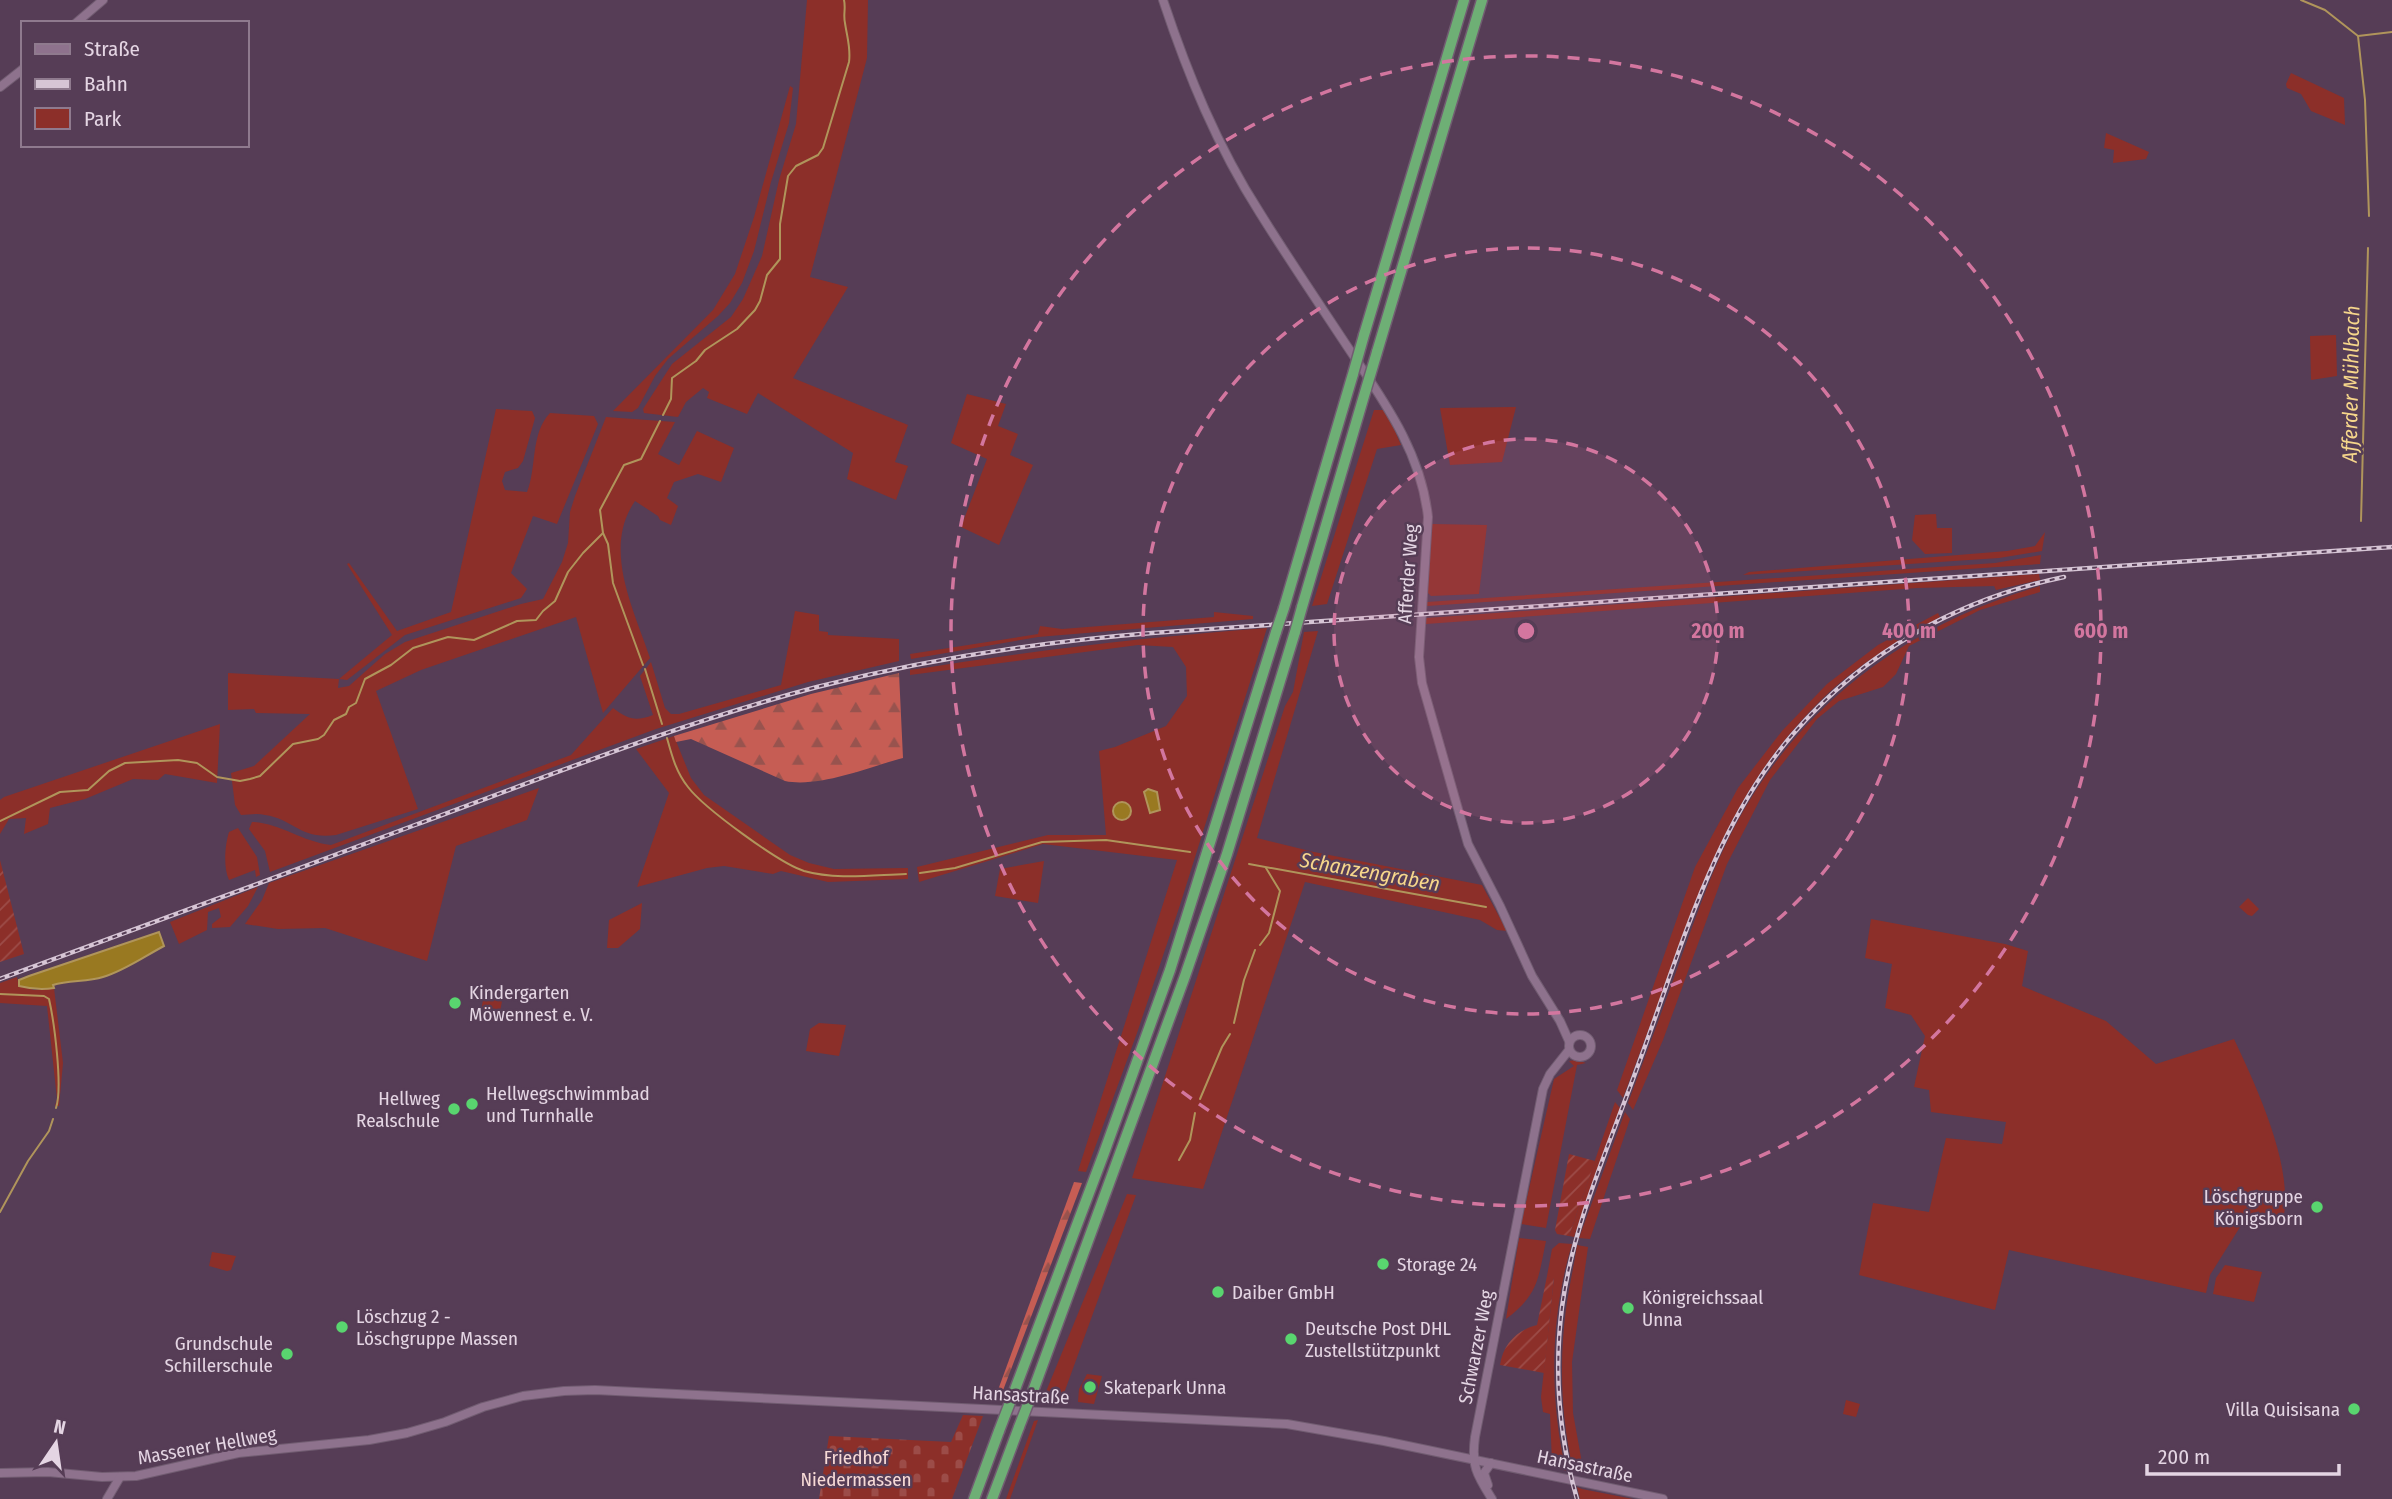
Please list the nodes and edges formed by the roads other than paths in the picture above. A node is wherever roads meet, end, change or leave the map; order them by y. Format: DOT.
graph roads {
  1 [pos="103,0"];
  2 [pos="1163,0"];
  3 [pos="1464,0"];
  4 [pos="1482,0"];
  5 [pos="78,21"];
  6 [pos="21,71"];
  7 [pos="0,87"];
  8 [pos="1560,1021"];
  9 [pos="1578,1035"];
  10 [pos="1569,1046"];
  11 [pos="1578,1057"];
  12 [pos="1553,1069"];
  13 [pos="458,1417"];
  14 [pos="1473,1459"];
  15 [pos="1491,1463"];
  16 [pos="0,1473"];
  17 [pos="120,1477"];
  18 [pos="107,1499"];
  19 [pos="974,1499"];
  20 [pos="992,1499"];
  21 [pos="1492,1499"];
  22 [pos="1664,1499"];
  1 -- 5 [label="main road"];
  2 -- 8 [label="main road, Afferder Weg"];
  3 -- 19 [label="highway, bridge"];
  4 -- 20 [label="highway, bridge"];
  6 -- 7 [label="main road"];
  8 -- 9 [label="main road, Afferder Weg"];
  8 -- 10 [label="main road, Afferder Weg"];
  9 -- 10 [label="main road"];
  9 -- 11 [label="main road"];
  10 -- 11 [label="main road"];
  10 -- 12 [label="main road, Schwarzer Weg"];
  11 -- 12 [label="main road"];
  12 -- 14 [label="main road, Schwarzer Weg"];
  13 -- 14 [label="main road, Hansastraße"];
  13 -- 17 [label="main road, Massener Hellweg"];
  14 -- 15 [label="main road, Hansastraße"];
  14 -- 21 [label="main road"];
  15 -- 21 [label="main road"];
  15 -- 22 [label="main road, Hansastraße"];
  16 -- 17 [label="main road, Massener Hellweg"];
  17 -- 18 [label="main road"];
}
